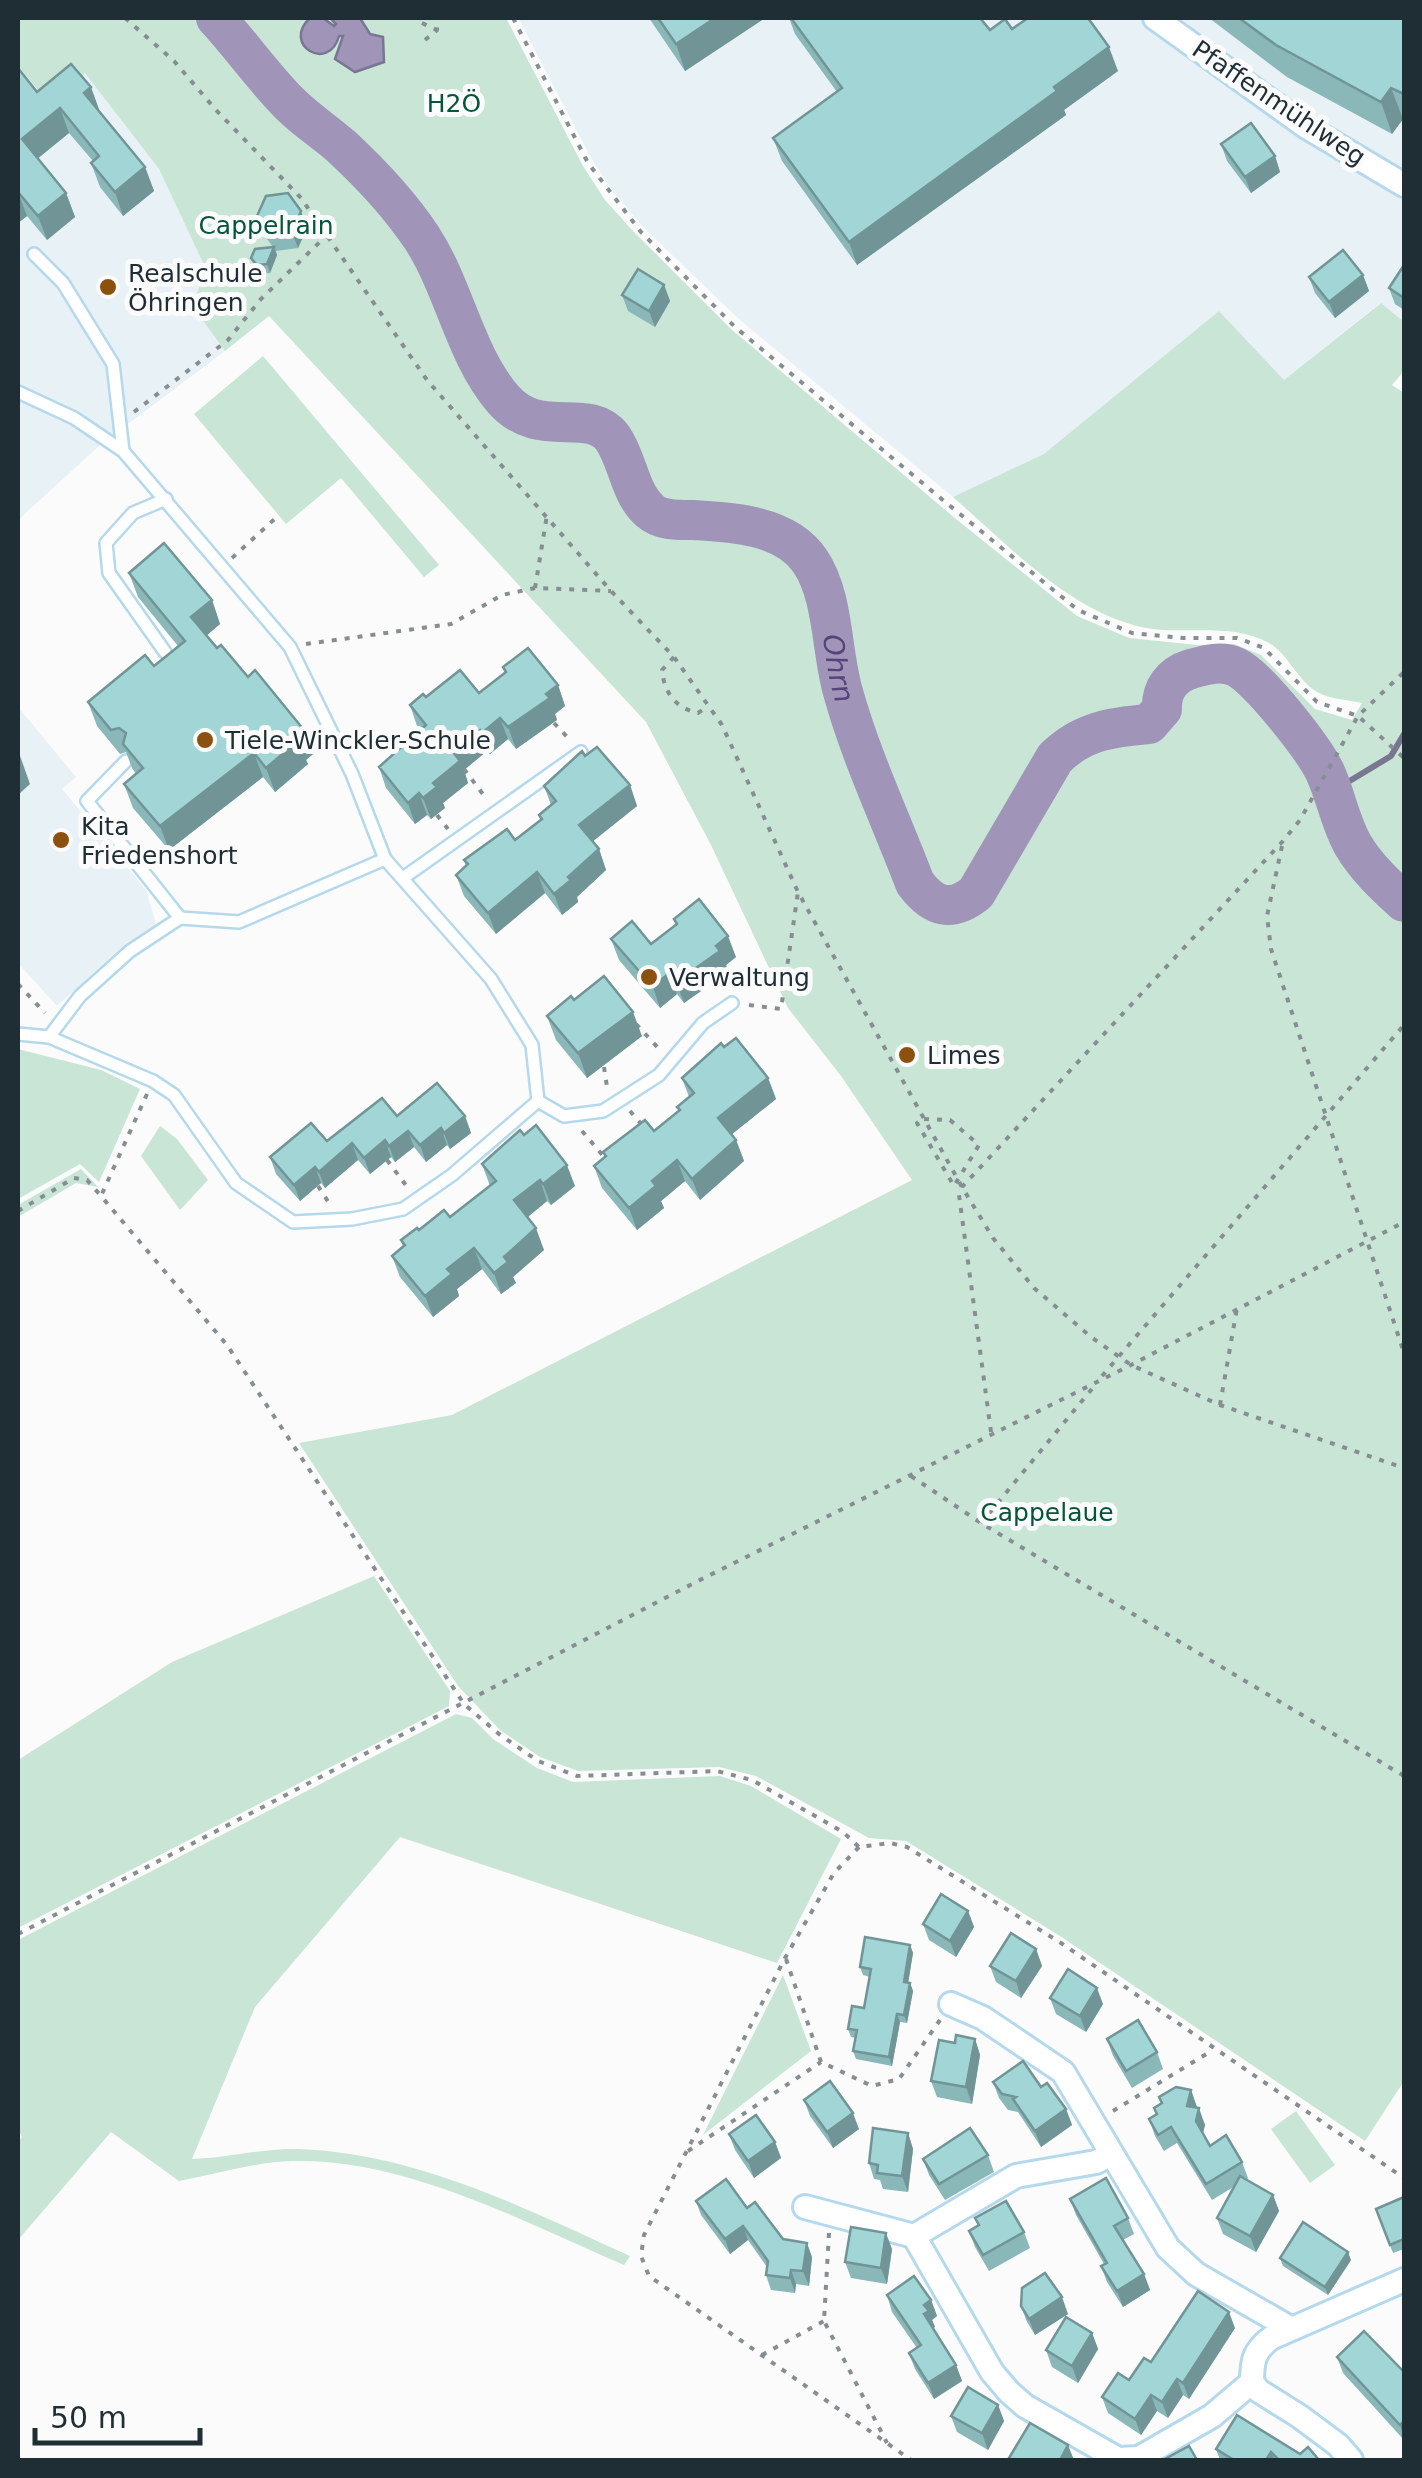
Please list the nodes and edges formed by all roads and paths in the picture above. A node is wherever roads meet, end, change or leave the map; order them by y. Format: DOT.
graph roads {
  1 [pos="125,18"];
  2 [pos="436,18"];
  3 [pos="513,18"];
  4 [pos="1155,18"];
  5 [pos="422,22"];
  6 [pos="436,30"];
  7 [pos="425,40"];
  8 [pos="1404,185"];
  9 [pos="328,234"];
  10 [pos="34,254"];
  11 [pos="18,392"];
  12 [pos="123,451"];
  13 [pos="166,499"];
  14 [pos="279,515"];
  15 [pos="547,515"];
  16 [pos="221,568"];
  17 [pos="535,588"];
  18 [pos="611,592"];
  19 [pos="290,646"];
  20 [pos="165,652"];
  21 [pos="674,657"];
  22 [pos="1404,672"];
  23 [pos="708,706"];
  24 [pos="1358,716"];
  25 [pos="554,722"];
  26 [pos="580,752"];
  27 [pos="1404,758"];
  28 [pos="126,761"];
  29 [pos="463,768"];
  30 [pos="498,813"];
  31 [pos="1283,841"];
  32 [pos="385,859"];
  33 [pos="402,878"];
  34 [pos="798,892"];
  35 [pos="180,918"];
  36 [pos="18,984"];
  37 [pos="732,1003"];
  38 [pos="628,1016"];
  39 [pos="1404,1025"];
  40 [pos="53,1032"];
  41 [pos="18,1034"];
  42 [pos="670,1061"];
  43 [pos="153,1081"];
  44 [pos="621,1099"];
  45 [pos="538,1101"];
  46 [pos="570,1115"];
  47 [pos="924,1118"];
  48 [pos="1327,1118"];
  49 [pos="645,1128"];
  50 [pos="387,1160"];
  51 [pos="615,1170"];
  52 [pos="958,1179"];
  53 [pos="962,1187"];
  54 [pos="101,1196"];
  55 [pos="416,1200"];
  56 [pos="18,1211"];
  57 [pos="1404,1222"];
  58 [pos="1367,1241"];
  59 [pos="1237,1308"];
  60 [pos="1404,1353"];
  61 [pos="1118,1355"];
  62 [pos="1131,1364"];
  63 [pos="1099,1380"];
  64 [pos="1220,1405"];
  65 [pos="991,1434"];
  66 [pos="1404,1468"];
  67 [pos="911,1476"];
  68 [pos="981,1523"];
  69 [pos="464,1704"];
  70 [pos="1404,1776"];
  71 [pos="859,1847"];
  72 [pos="18,1934"];
  73 [pos="786,1958"];
  74 [pos="951,2004"];
  75 [pos="1212,2046"];
  76 [pos="821,2062"];
  77 [pos="1094,2123"];
  78 [pos="686,2152"];
  79 [pos="1110,2154"];
  80 [pos="1404,2178"];
  81 [pos="805,2207"];
  82 [pos="830,2214"];
  83 [pos="914,2236"];
  84 [pos="1404,2280"];
  85 [pos="824,2321"];
  86 [pos="1290,2328"];
  87 [pos="762,2356"];
  88 [pos="1252,2382"];
  89 [pos="888,2444"];
  90 [pos="1118,2459"];
  91 [pos="911,2460"];
  92 [pos="1351,2460"];
  1 -- 9 [label="path"];
  2 -- 6 [label="path"];
  3 -- 24 [label="path"];
  4 -- 8 [label="street, Pfaffenmühlweg"];
  5 -- 6 [label="path"];
  6 -- 7 [label="path"];
  9 -- 12 [label="path"];
  9 -- 15 [label="path"];
  10 -- 12 [label="lane"];
  11 -- 12 [label="lane"];
  12 -- 13 [label="lane"];
  13 -- 16 [label="lane"];
  13 -- 20 [label="lane"];
  14 -- 16 [label="path"];
  15 -- 17 [label="path"];
  15 -- 18 [label="path"];
  16 -- 19 [label="lane"];
  17 -- 18 [label="path"];
  17 -- 19 [label="path"];
  18 -- 21 [label="path"];
  19 -- 32 [label="lane"];
  21 -- 23 [label="path"];
  21 -- 23 [label="path"];
  22 -- 24 [label="path"];
  23 -- 34 [label="path"];
  24 -- 27 [label="path"];
  24 -- 31 [label="path"];
  25 -- 26 [label="path"];
  26 -- 30 [label="lane"];
  28 -- 35 [label="lane"];
  29 -- 30 [label="path"];
  30 -- 33 [label="lane"];
  31 -- 48 [label="path"];
  31 -- 53 [label="path"];
  32 -- 33 [label="lane"];
  32 -- 35 [label="lane"];
  33 -- 45 [label="lane"];
  34 -- 37 [label="path"];
  34 -- 47 [label="path"];
  35 -- 40 [label="lane"];
  36 -- 40 [label="path"];
  37 -- 42 [label="lane"];
  38 -- 42 [label="path"];
  39 -- 48 [label="path"];
  40 -- 41 [label="lane"];
  40 -- 43 [label="lane"];
  42 -- 44 [label="lane"];
  43 -- 54 [label="path"];
  43 -- 55 [label="lane"];
  44 -- 46 [label="lane"];
  44 -- 49 [label="path"];
  45 -- 46 [label="lane"];
  45 -- 55 [label="lane"];
  46 -- 51 [label="path"];
  47 -- 52 [label="path"];
  47 -- 52 [label="path"];
  48 -- 58 [label="path"];
  48 -- 61 [label="path"];
  50 -- 55 [label="path"];
  52 -- 53 [label="path"];
  53 -- 61 [label="path"];
  53 -- 65 [label="path"];
  54 -- 56 [label="path"];
  54 -- 69 [label="path"];
  57 -- 58 [label="path"];
  58 -- 59 [label="path"];
  58 -- 60 [label="path"];
  59 -- 62 [label="path"];
  59 -- 64 [label="path"];
  61 -- 62 [label="path"];
  61 -- 63 [label="path"];
  62 -- 63 [label="path"];
  62 -- 64 [label="path"];
  63 -- 65 [label="path"];
  63 -- 68 [label="path"];
  64 -- 66 [label="path"];
  65 -- 67 [label="path"];
  67 -- 68 [label="path"];
  67 -- 69 [label="path"];
  68 -- 70 [label="path"];
  69 -- 71 [label="path"];
  69 -- 72 [label="path"];
  71 -- 73 [label="path"];
  71 -- 75 [label="path"];
  73 -- 76 [label="path"];
  73 -- 78 [label="path"];
  74 -- 76 [label="path"];
  74 -- 77 [label="street"];
  75 -- 77 [label="path"];
  75 -- 80 [label="path"];
  76 -- 78 [label="path"];
  77 -- 79 [label="street"];
  78 -- 87 [label="path"];
  79 -- 83 [label="street"];
  79 -- 86 [label="street"];
  81 -- 82 [label="street"];
  82 -- 83 [label="street"];
  82 -- 85 [label="path"];
  83 -- 90 [label="street"];
  84 -- 86 [label="street"];
  85 -- 87 [label="path"];
  85 -- 89 [label="path"];
  86 -- 88 [label="street"];
  87 -- 89 [label="path"];
  88 -- 90 [label="street"];
  88 -- 92 [label="street"];
  89 -- 91 [label="path"];
}
